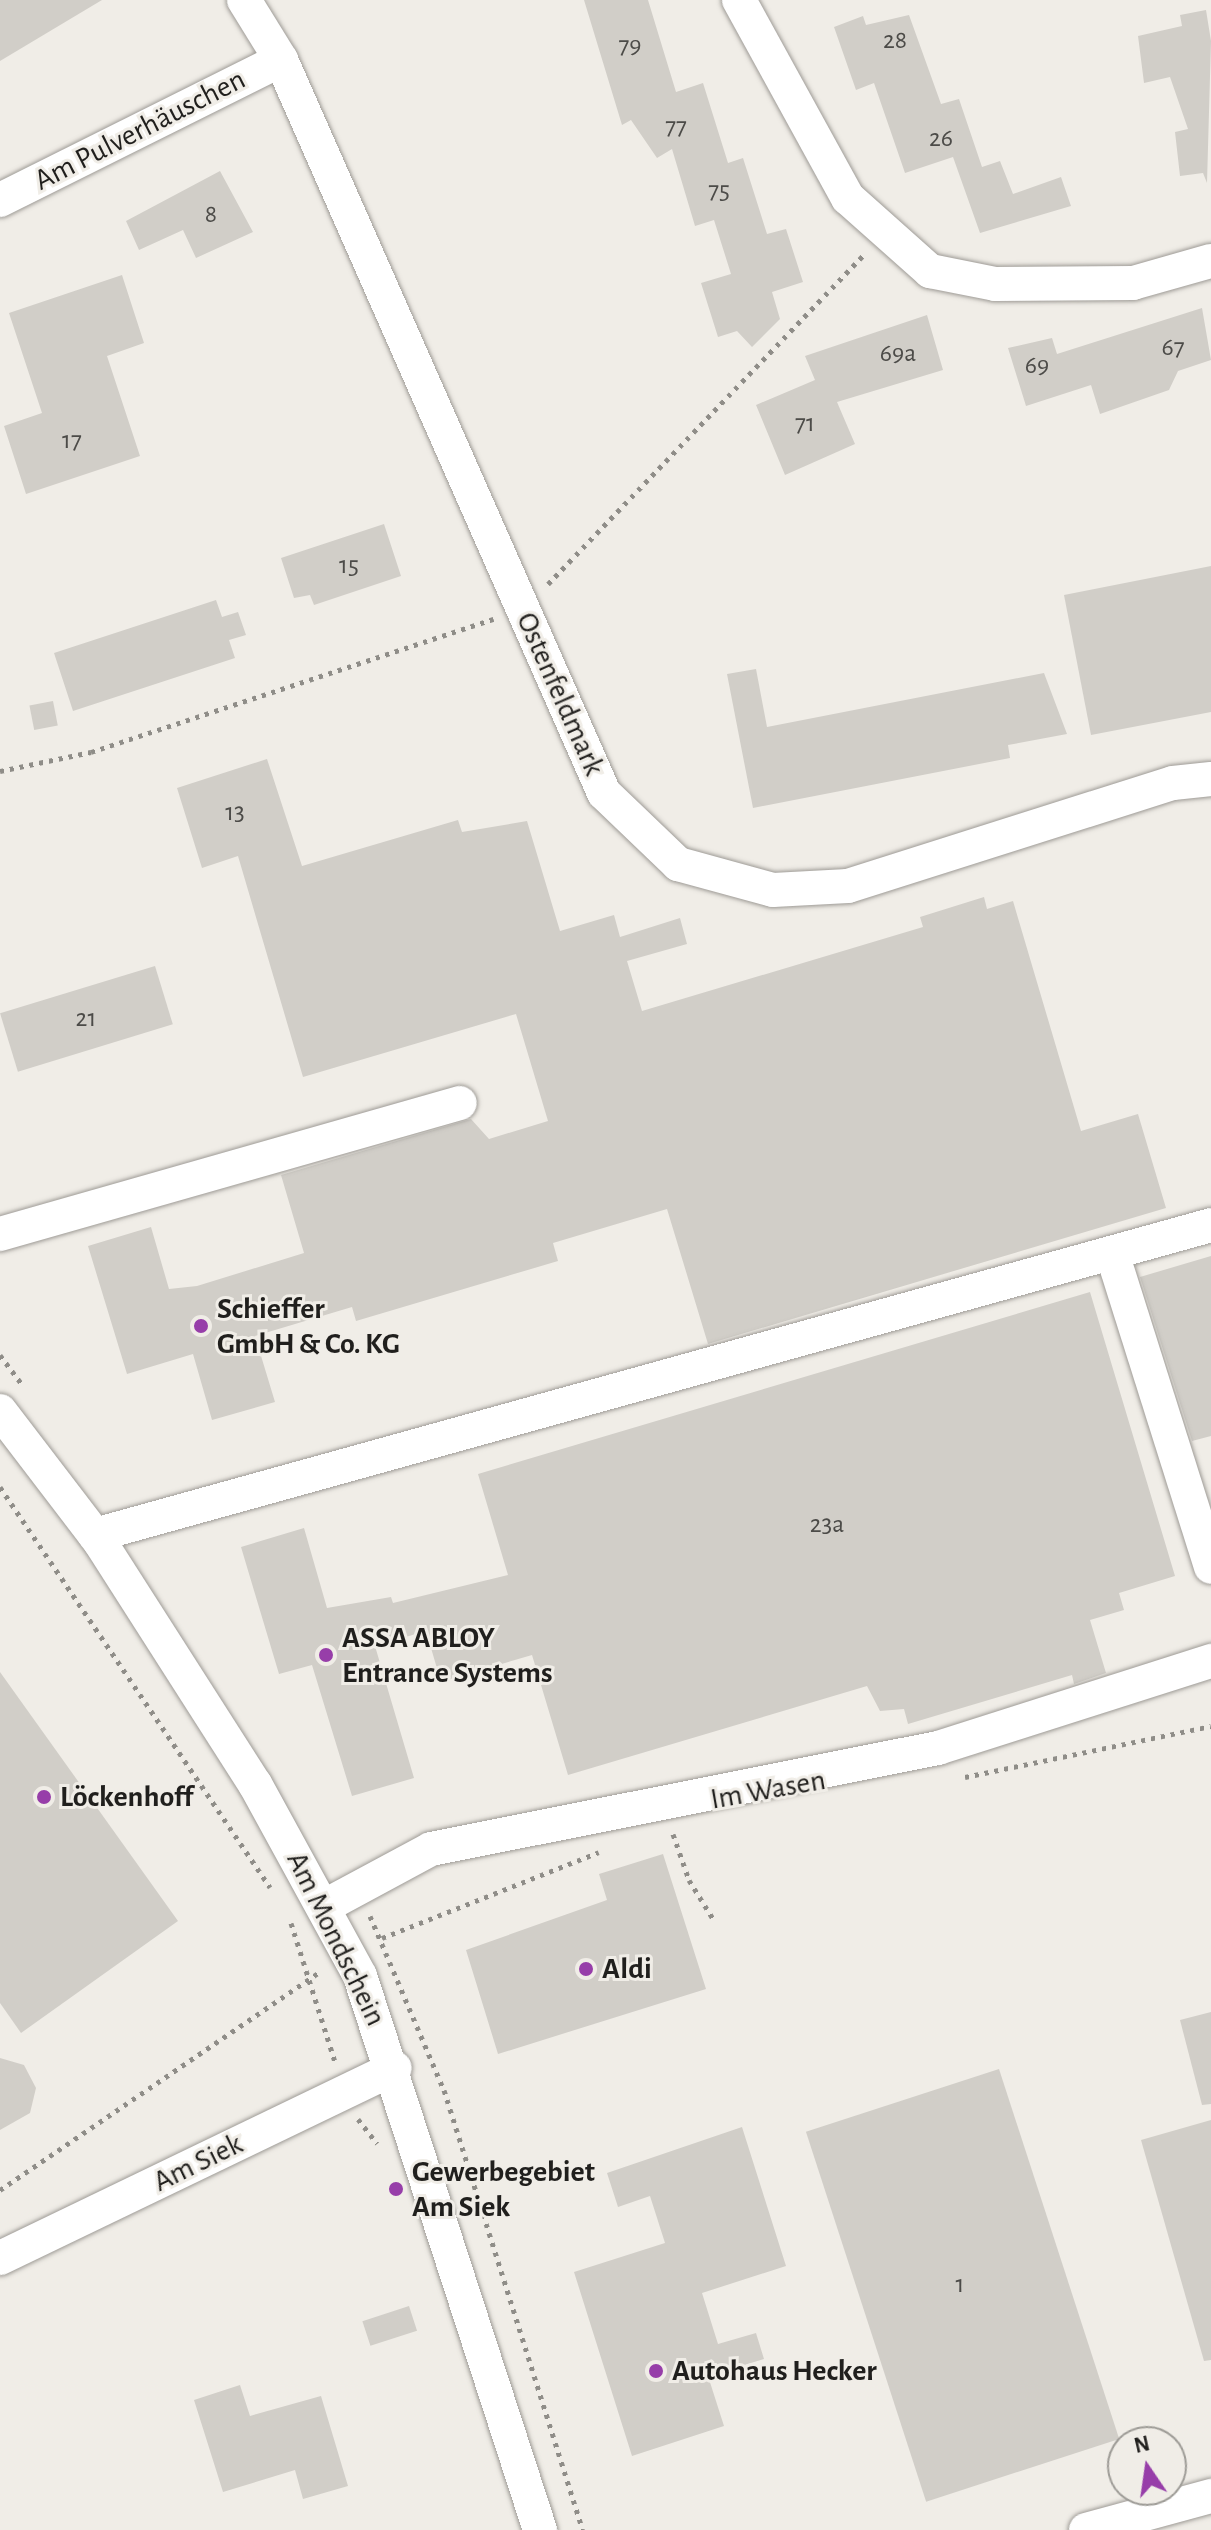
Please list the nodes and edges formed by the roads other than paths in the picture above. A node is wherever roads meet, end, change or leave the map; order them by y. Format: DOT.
graph roads {
  1 [pos="244,0"];
  2 [pos="739,0"];
  3 [pos="281,60"];
  4 [pos="0,200"];
  5 [pos="1211,261"];
  6 [pos="1211,779"];
  7 [pos="460,1103"];
  8 [pos="1211,1225"];
  9 [pos="0,1234"];
  10 [pos="1112,1253"];
  11 [pos="0,1411"];
  12 [pos="95,1535"];
  13 [pos="1211,1567"];
  14 [pos="1211,1661"];
  15 [pos="325,1906"];
  16 [pos="395,2068"];
  17 [pos="0,2258"];
  18 [pos="1211,2496"];
  19 [pos="540,2530"];
  20 [pos="1086,2530"];
  1 -- 3 [label="street, Ostenfeldmark"];
  2 -- 5 [label="street"];
  3 -- 4 [label="street, Am Pulverhäuschen"];
  3 -- 6 [label="street, Ostenfeldmark"];
  7 -- 9 [label="street"];
  8 -- 10 [label="street"];
  10 -- 12 [label="street"];
  10 -- 13 [label="street"];
  11 -- 12 [label="street, Am Mondschein"];
  12 -- 15 [label="street, Am Mondschein"];
  14 -- 15 [label="street"];
  15 -- 16 [label="street, Am Mondschein"];
  16 -- 17 [label="street, Am Siek"];
  16 -- 19 [label="street, Am Mondschein"];
  18 -- 20 [label="street"];
}
